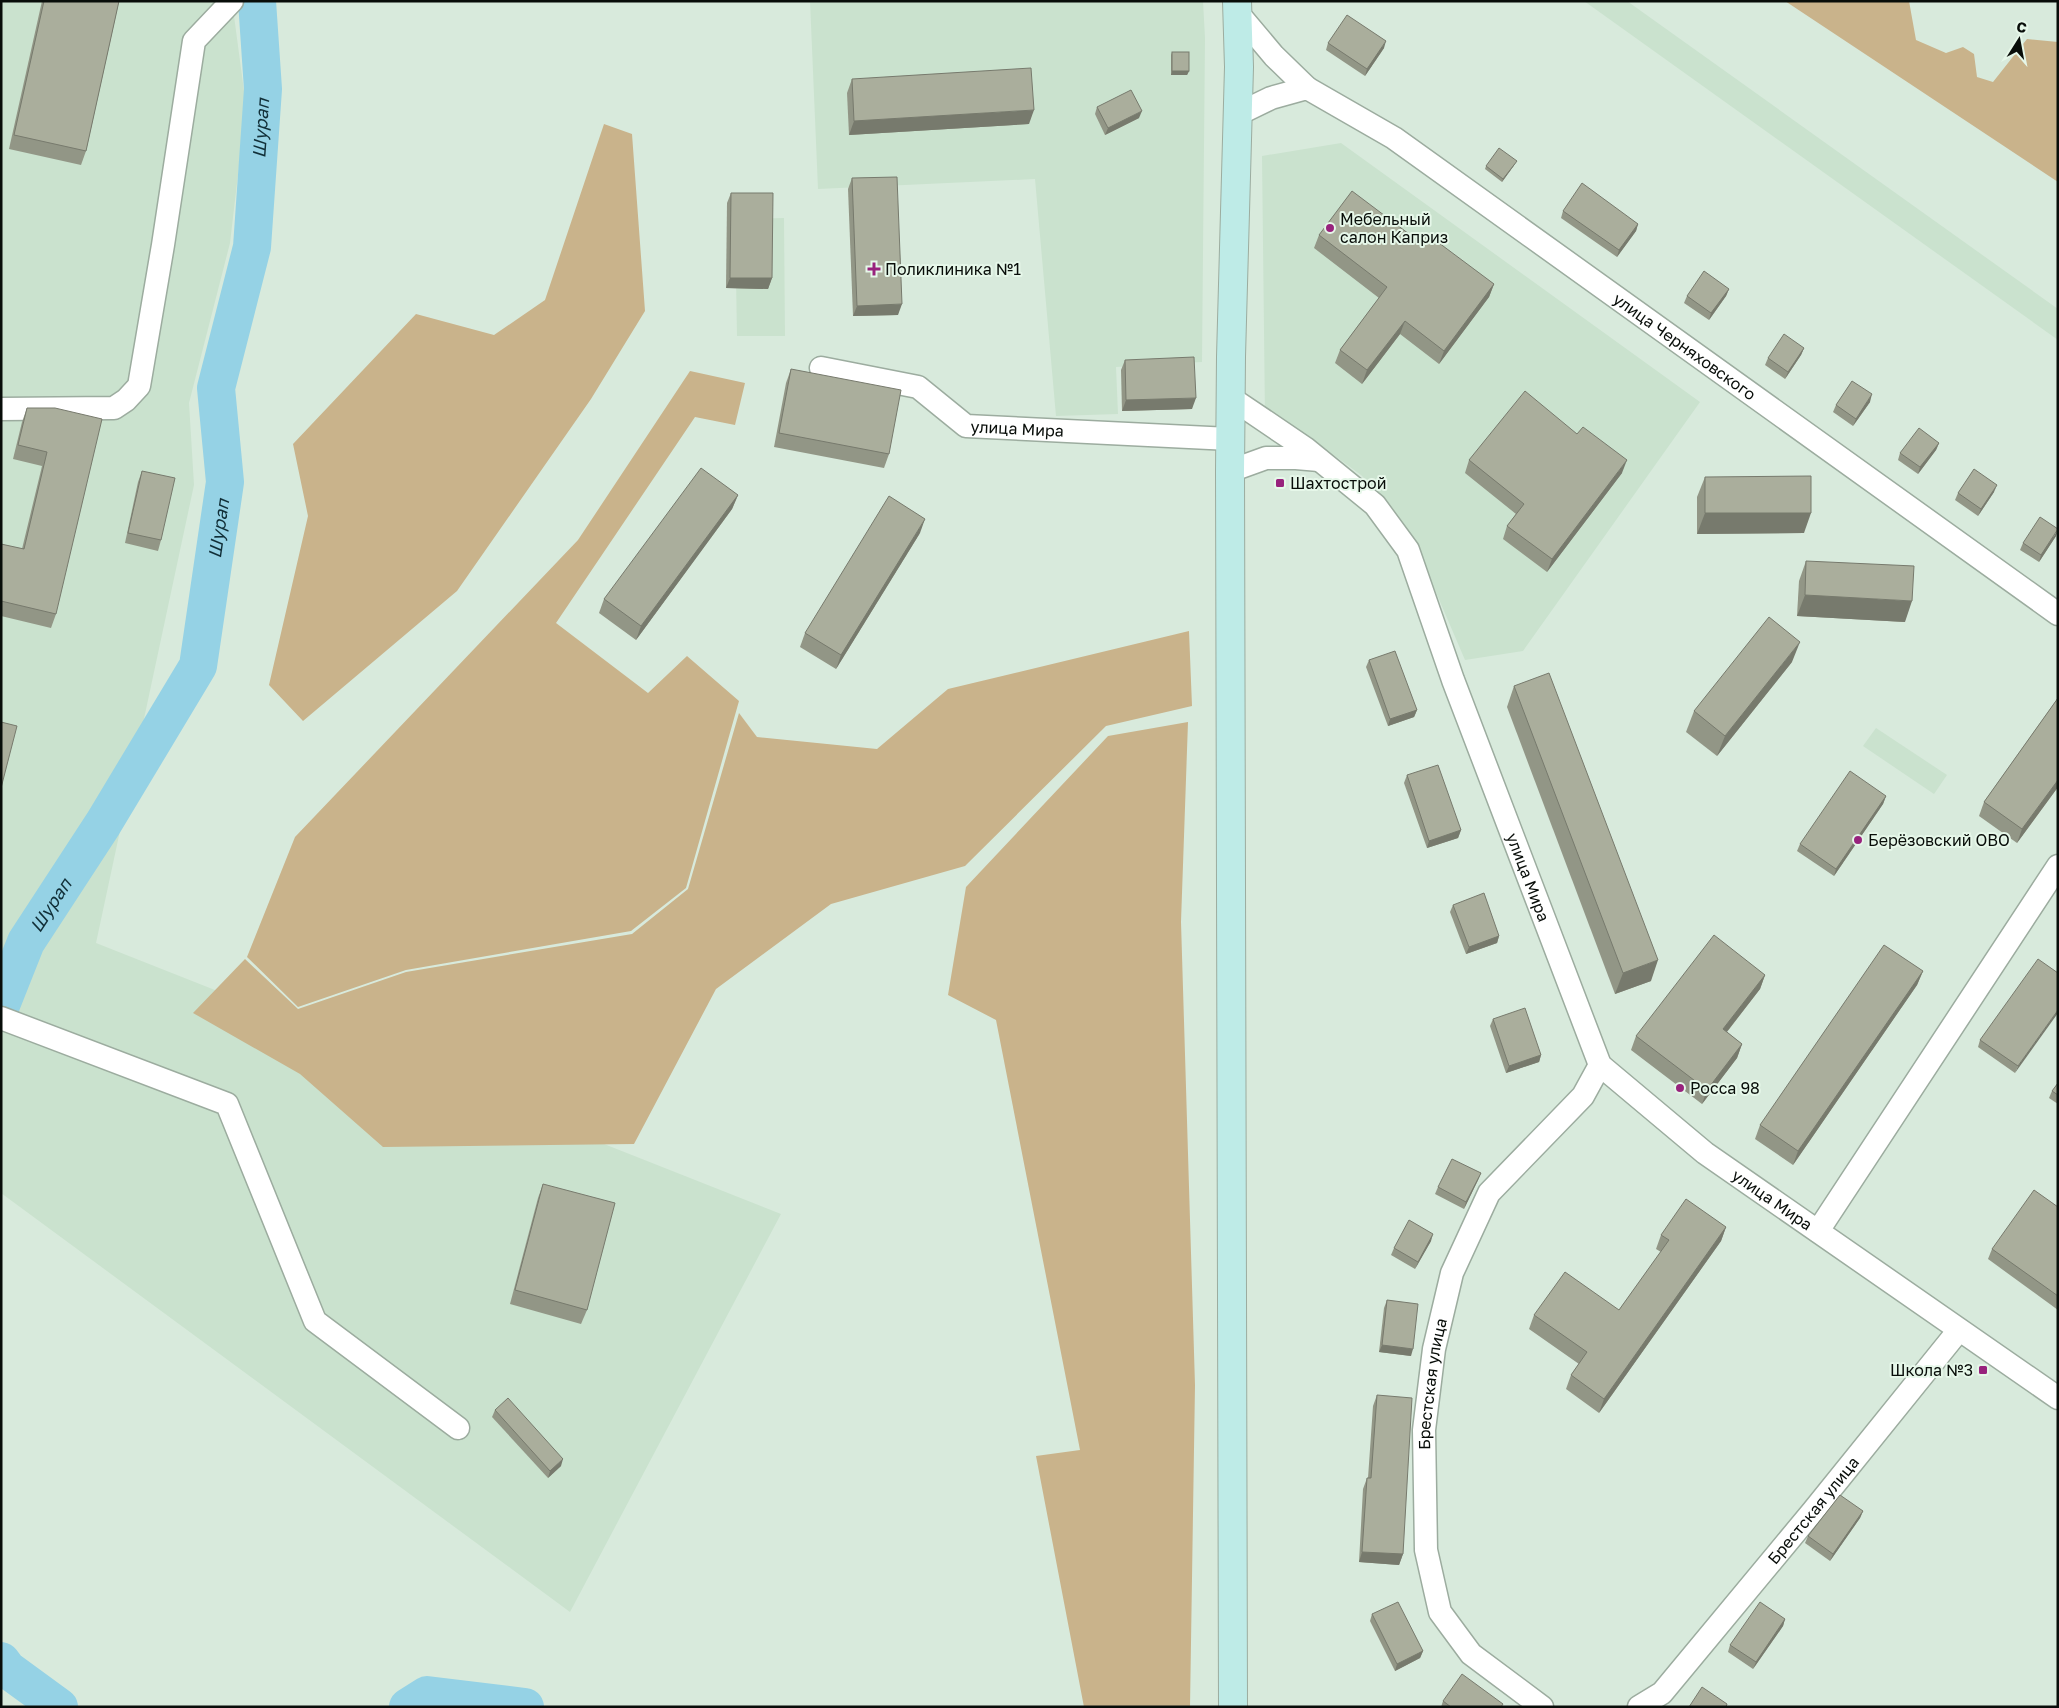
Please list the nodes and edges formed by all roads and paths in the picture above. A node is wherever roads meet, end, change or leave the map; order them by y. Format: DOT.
graph roads {
  1 [pos="230,3"];
  2 [pos="1237,6"];
  3 [pos="1307,88"];
  4 [pos="1238,114"];
  5 [pos="820,368"];
  6 [pos="1230,398"];
  7 [pos="1,409"];
  8 [pos="1230,439"];
  9 [pos="1319,460"];
  10 [pos="1230,471"];
  11 [pos="2058,614"];
  12 [pos="2058,866"];
  13 [pos="1,1018"];
  14 [pos="1600,1065"];
  15 [pos="1818,1231"];
  16 [pos="1959,1330"];
  17 [pos="2058,1398"];
  18 [pos="458,1428"];
  19 [pos="1233,1707"];
  20 [pos="1542,1707"];
  21 [pos="1639,1707"];
  1 -- 7 [label="street"];
  2 -- 3 [label="street, улица Черняховского"];
  2 -- 4 [label="main road"];
  3 -- 4 [label="street"];
  3 -- 11 [label="street, улица Черняховского"];
  4 -- 6 [label="main road"];
  5 -- 8 [label="street, улица Мира"];
  6 -- 8 [label="main road"];
  6 -- 9 [label="street, улица Мира"];
  8 -- 10 [label="main road"];
  9 -- 10 [label="street"];
  9 -- 14 [label="street, улица Мира"];
  10 -- 19 [label="main road"];
  12 -- 15 [label="street, улица Мира"];
  13 -- 18 [label="street"];
  14 -- 15 [label="street, улица Мира"];
  14 -- 20 [label="street, Брестская улица"];
  15 -- 16 [label="street, улица Мира"];
  16 -- 17 [label="street, улица Мира"];
  16 -- 21 [label="street, Брестская улица"];
}
